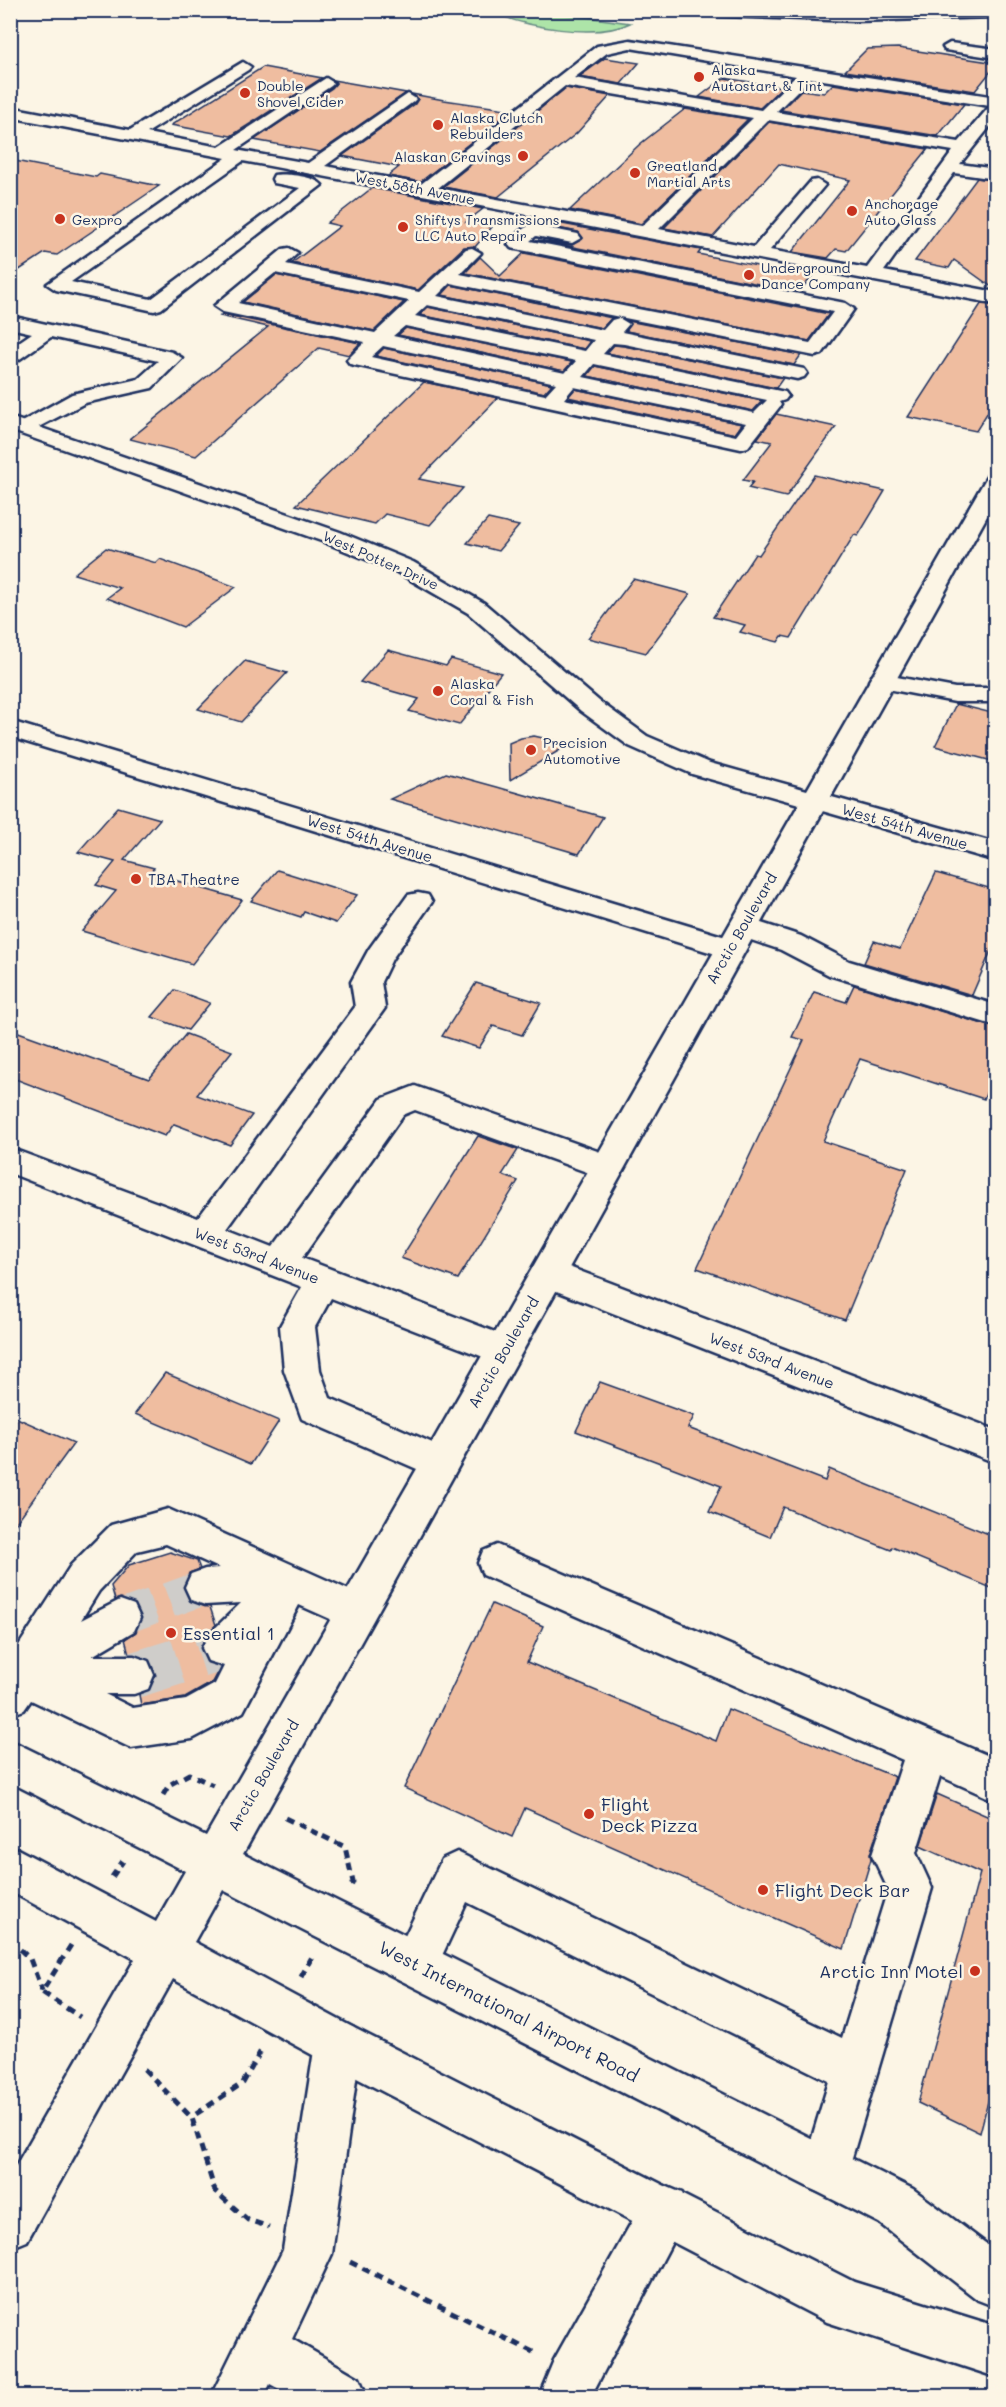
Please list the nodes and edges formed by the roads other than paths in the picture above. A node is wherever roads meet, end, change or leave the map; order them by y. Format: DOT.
graph roads {
  1 [pos="668,10"];
  2 [pos="996,13"];
  3 [pos="950,47"];
  4 [pos="996,54"];
  5 [pos="243,67"];
  6 [pos="807,73"];
  7 [pos="561,81"];
  8 [pos="326,83"];
  9 [pos="408,99"];
  10 [pos="994,110"];
  11 [pos="10,112"];
  12 [pos="762,116"];
  13 [pos="133,135"];
  14 [pos="963,148"];
  15 [pos="222,160"];
  16 [pos="950,166"];
  17 [pos="311,169"];
  18 [pos="996,174"];
  19 [pos="817,185"];
  20 [pos="424,190"];
  21 [pos="520,213"];
  22 [pos="646,232"];
  23 [pos="491,247"];
  24 [pos="289,253"];
  25 [pos="758,253"];
  26 [pos="272,267"];
  27 [pos="665,273"];
  28 [pos="871,276"];
  29 [pos="446,277"];
  30 [pos="252,283"];
  31 [pos="274,288"];
  32 [pos="996,298"];
  33 [pos="423,299"];
  34 [pos="633,307"];
  35 [pos="10,321"];
  36 [pos="807,324"];
  37 [pos="388,328"];
  38 [pos="830,329"];
  39 [pos="48,330"];
  40 [pos="607,337"];
  41 [pos="814,350"];
  42 [pos="10,357"];
  43 [pos="590,357"];
  44 [pos="797,373"];
  45 [pos="569,381"];
  46 [pos="778,396"];
  47 [pos="550,402"];
  48 [pos="759,420"];
  49 [pos="18,425"];
  50 [pos="996,480"];
  51 [pos="988,509"];
  52 [pos="882,681"];
  53 [pos="996,695"];
  54 [pos="10,729"];
  55 [pos="814,800"];
  56 [pos="996,852"];
  57 [pos="418,902"];
  58 [pos="736,937"];
  59 [pos="996,1016"];
  60 [pos="10,1160"];
  61 [pos="606,1167"];
  62 [pos="205,1234"];
  63 [pos="280,1263"];
  64 [pos="548,1273"];
  65 [pos="324,1280"];
  66 [pos="504,1350"];
  67 [pos="996,1447"];
  68 [pos="440,1463"];
  69 [pos="497,1563"];
  70 [pos="290,1583"];
  71 [pos="205,1587"];
  72 [pos="355,1612"];
  73 [pos="120,1618"];
  74 [pos="222,1648"];
  75 [pos="134,1674"];
  76 [pos="17,1685"];
  77 [pos="10,1760"];
  78 [pos="923,1762"];
  79 [pos="996,1780"];
  80 [pos="214,1862"];
  81 [pos="10,1867"];
  82 [pos="165,1948"];
  83 [pos="415,1963"];
  84 [pos="338,2044"];
  85 [pos="856,2069"];
  86 [pos="826,2171"];
  87 [pos="664,2210"];
  88 [pos="10,2224"];
  89 [pos="996,2282"];
  90 [pos="259,2349"];
  91 [pos="996,2352"];
  92 [pos="568,2387"];
  93 [pos="237,2397"];
  94 [pos="341,2397"];
  1 -- 2 [label="main road"];
  3 -- 4 [label="main road"];
  5 -- 13 [label="main road"];
  6 -- 7 [label="main road"];
  6 -- 10 [label="main road"];
  6 -- 12 [label="main road"];
  7 -- 12 [label="main road"];
  7 -- 20 [label="main road"];
  8 -- 15 [label="main road"];
  9 -- 17 [label="main road"];
  10 -- 14 [label="main road"];
  11 -- 13 [label="main road"];
  12 -- 14 [label="main road"];
  12 -- 22 [label="main road"];
  13 -- 15 [label="main road"];
  14 -- 16 [label="main road"];
  15 -- 15 [label="main road"];
  15 -- 17 [label="main road, West 58th Avenue"];
  16 -- 18 [label="main road"];
  16 -- 28 [label="main road"];
  17 -- 20 [label="main road, West 58th Avenue"];
  19 -- 25 [label="main road"];
  20 -- 21 [label="main road, West 58th Avenue"];
  21 -- 22 [label="main road, West 58th Avenue"];
  21 -- 23 [label="main road"];
  22 -- 25 [label="main road, West 58th Avenue"];
  23 -- 27 [label="main road"];
  23 -- 27 [label="main road"];
  23 -- 29 [label="main road"];
  24 -- 26 [label="main road"];
  25 -- 28 [label="main road, West 58th Avenue"];
  26 -- 30 [label="main road"];
  26 -- 33 [label="main road"];
  27 -- 38 [label="main road"];
  28 -- 32 [label="main road, West 58th Avenue"];
  29 -- 33 [label="main road"];
  29 -- 34 [label="main road"];
  30 -- 31 [label="main road"];
  30 -- 37 [label="main road"];
  33 -- 37 [label="main road"];
  33 -- 40 [label="main road"];
  34 -- 40 [label="main road"];
  34 -- 41 [label="main road"];
  35 -- 39 [label="main road"];
  36 -- 38 [label="main road"];
  37 -- 43 [label="main road"];
  37 -- 45 [label="main road"];
  37 -- 47 [label="main road"];
  38 -- 41 [label="main road"];
  39 -- 42 [label="main road"];
  39 -- 49 [label="main road"];
  40 -- 43 [label="main road"];
  40 -- 44 [label="main road"];
  41 -- 44 [label="main road"];
  43 -- 45 [label="main road"];
  43 -- 46 [label="main road"];
  44 -- 46 [label="main road"];
  45 -- 47 [label="main road"];
  45 -- 48 [label="main road"];
  46 -- 48 [label="main road"];
  47 -- 48 [label="main road"];
  49 -- 55 [label="main road, West Potter Drive"];
  50 -- 51 [label="main road, Arctic Boulevard"];
  51 -- 52 [label="main road, Arctic Boulevard"];
  52 -- 53 [label="main road"];
  52 -- 55 [label="main road, Arctic Boulevard"];
  54 -- 58 [label="main road, West 54th Avenue"];
  55 -- 56 [label="main road, West 54th Avenue"];
  55 -- 58 [label="main road, Arctic Boulevard"];
  57 -- 62 [label="main road"];
  58 -- 59 [label="main road, West 54th Avenue"];
  58 -- 61 [label="main road, Arctic Boulevard"];
  60 -- 62 [label="main road, West 53rd Avenue"];
  61 -- 63 [label="main road"];
  61 -- 64 [label="main road, Arctic Boulevard"];
  62 -- 63 [label="main road, West 53rd Avenue"];
  63 -- 65 [label="main road, West 53rd Avenue"];
  64 -- 66 [label="main road, Arctic Boulevard"];
  64 -- 67 [label="main road, West 53rd Avenue"];
  65 -- 66 [label="main road, West 53rd Avenue"];
  65 -- 68 [label="main road"];
  66 -- 68 [label="main road, Arctic Boulevard"];
  68 -- 72 [label="main road, Arctic Boulevard"];
  69 -- 79 [label="main road"];
  70 -- 71 [label="main road"];
  70 -- 72 [label="main road"];
  70 -- 74 [label="main road"];
  70 -- 76 [label="main road"];
  70 -- 76 [label="main road"];
  72 -- 80 [label="main road, Arctic Boulevard"];
  73 -- 76 [label="main road"];
  75 -- 76 [label="main road"];
  77 -- 80 [label="main road, West International Airport Road"];
  78 -- 85 [label="main road"];
  80 -- 82 [label="main road, Arctic Boulevard"];
  80 -- 83 [label="main road, West International Airport Road"];
  81 -- 82 [label="main road"];
  82 -- 84 [label="main road"];
  82 -- 88 [label="main road, Arctic Boulevard"];
  83 -- 85 [label="main road"];
  83 -- 86 [label="main road, West International Airport Road"];
  84 -- 87 [label="main road"];
  84 -- 90 [label="main road"];
  85 -- 86 [label="main road"];
  86 -- 89 [label="main road, West International Airport Road"];
  87 -- 91 [label="main road"];
  87 -- 92 [label="main road"];
  90 -- 93 [label="main road"];
  90 -- 94 [label="main road"];
}
